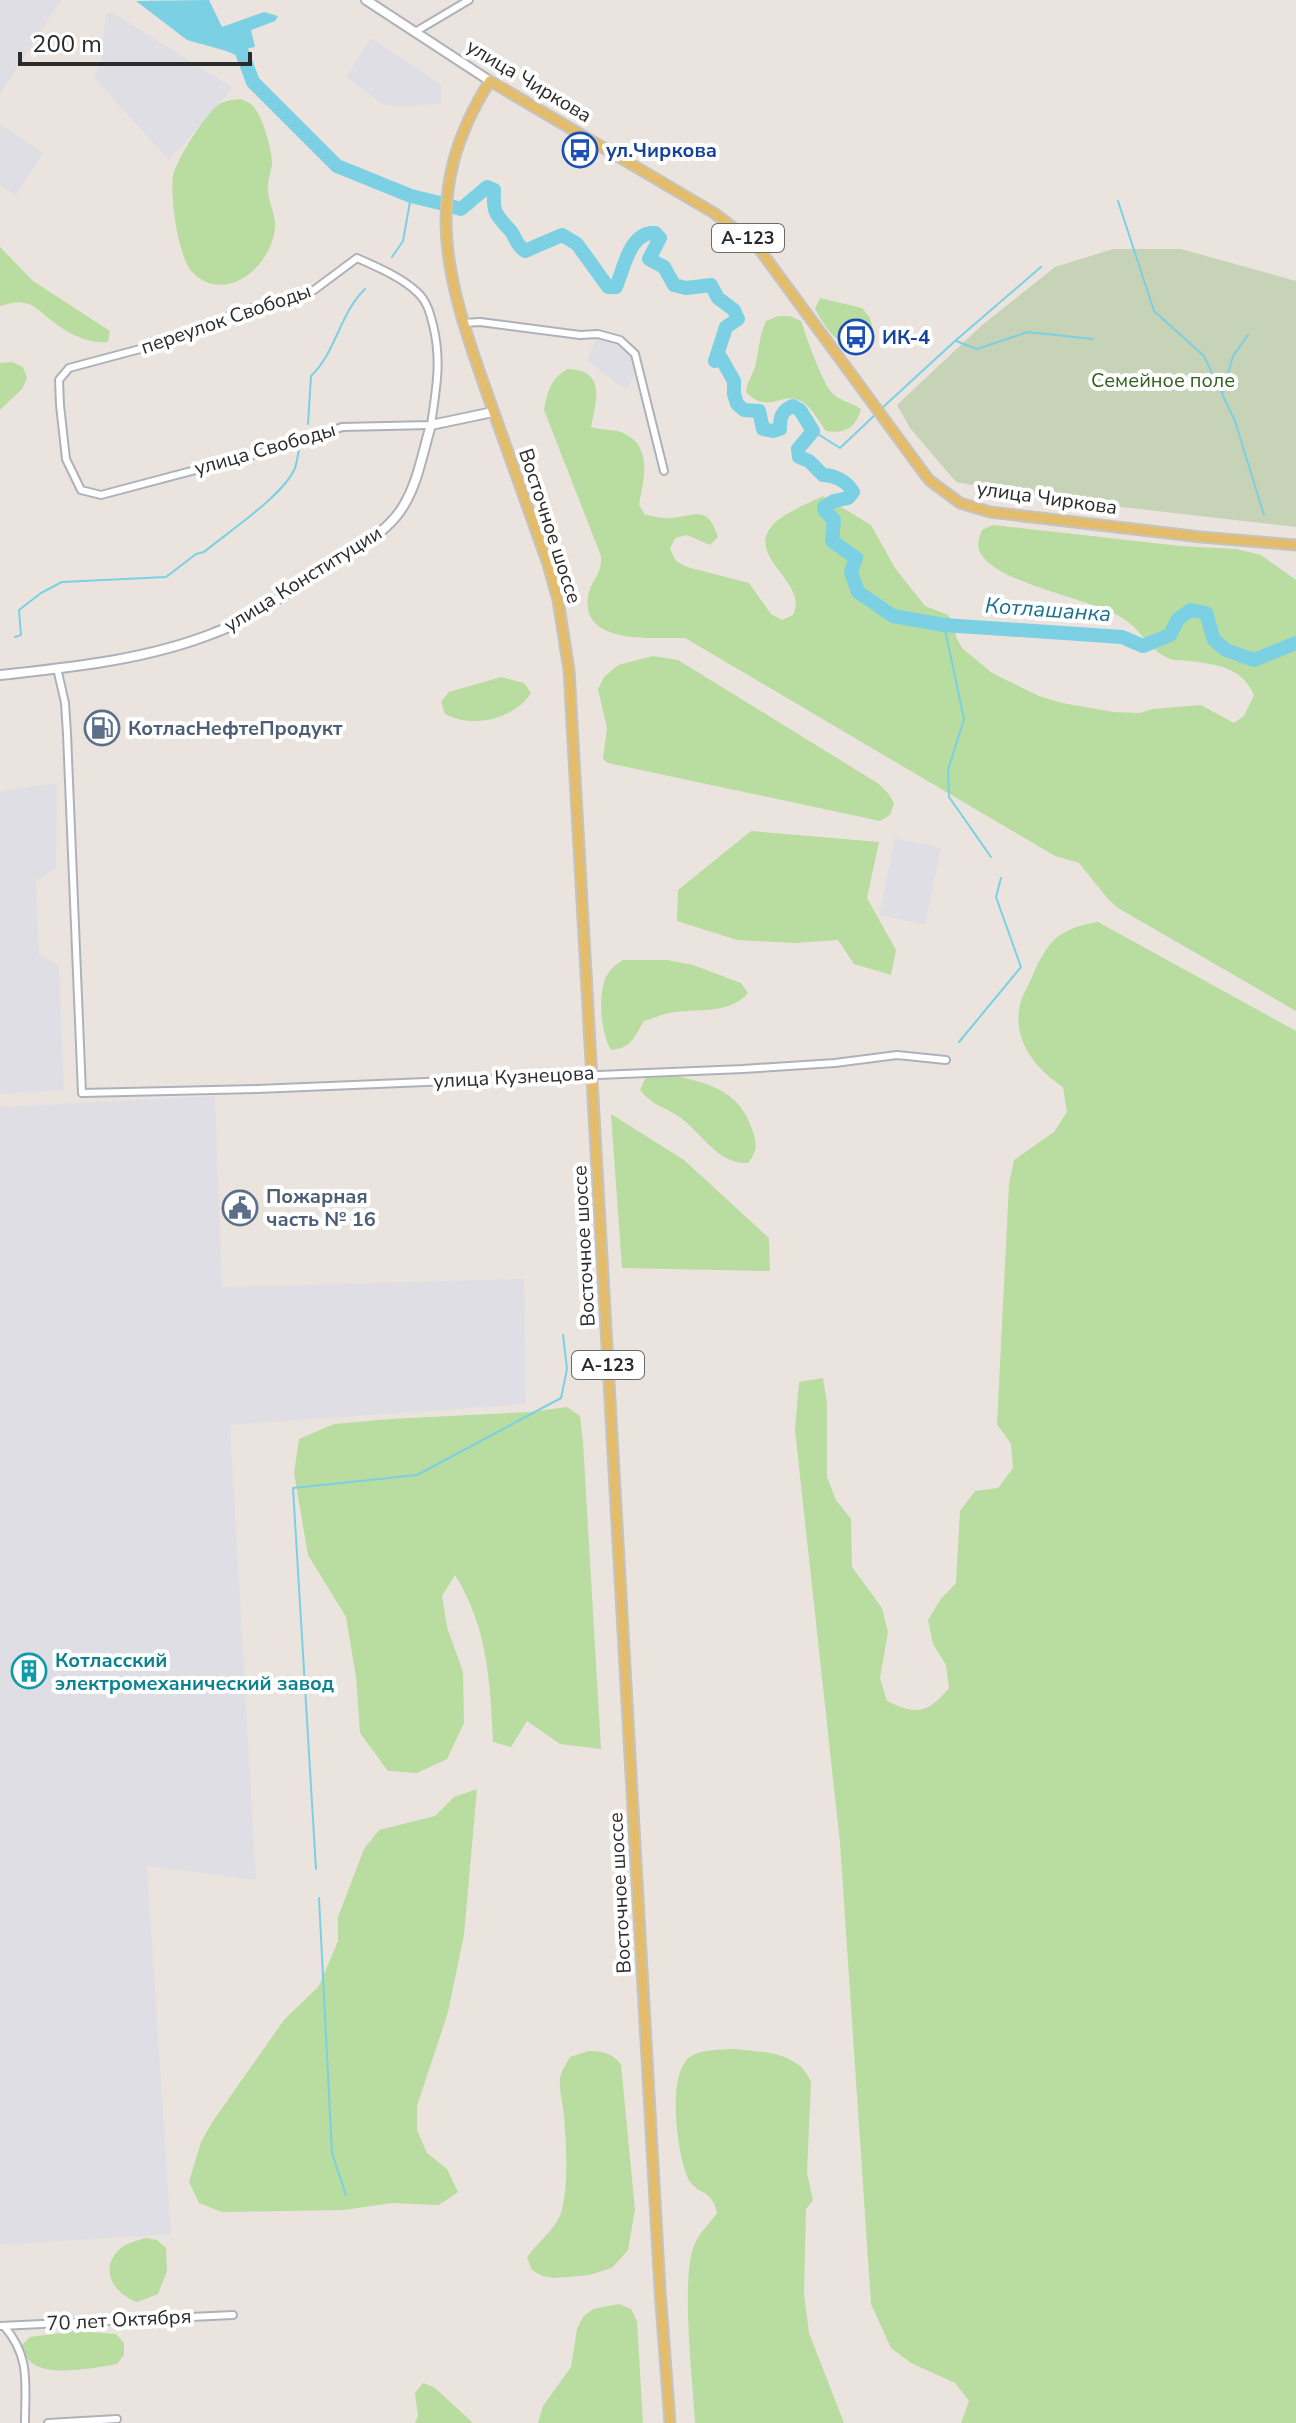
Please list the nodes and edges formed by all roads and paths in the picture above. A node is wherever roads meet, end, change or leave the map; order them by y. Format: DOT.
graph roads {
  1 [pos="366,0"];
  2 [pos="469,0"];
  3 [pos="415,32"];
  4 [pos="490,81"];
  5 [pos="462,323"];
  6 [pos="493,412"];
  7 [pos="431,425"];
  8 [pos="664,471"];
  9 [pos="101,495"];
  10 [pos="1296,545"];
  11 [pos="57,668"];
  12 [pos="0,675"];
  13 [pos="946,1060"];
  14 [pos="592,1074"];
  15 [pos="233,2315"];
  16 [pos="2,2326"];
  17 [pos="117,2419"];
  18 [pos="25,2423"];
  19 [pos="48,2423"];
  20 [pos="670,2423"];
  1 -- 3 [label="main road, улица Чиркова"];
  2 -- 3 [label="street"];
  3 -- 4 [label="main road, улица Чиркова"];
  4 -- 5 [label="main road, А-123"];
  4 -- 10 [label="main road, улица Чиркова / А-123"];
  5 -- 6 [label="main road, Восточное шоссе / А-123"];
  5 -- 8 [label="street"];
  6 -- 7 [label="main road"];
  6 -- 14 [label="main road, Восточное шоссе / А-123"];
  7 -- 9 [label="street, улица Свободы"];
  7 -- 9 [label="street, переулок Свободы"];
  7 -- 11 [label="main road, улица Конституции"];
  11 -- 12 [label="main road, улица Конституции"];
  11 -- 14 [label="street, улица Кузнецова"];
  13 -- 14 [label="street, улица Кузнецова"];
  14 -- 20 [label="main road, Восточное шоссе / А-123"];
  15 -- 16 [label="street, 70 лет Октября"];
  16 -- 18 [label="street"];
  17 -- 19 [label="street"];
}
